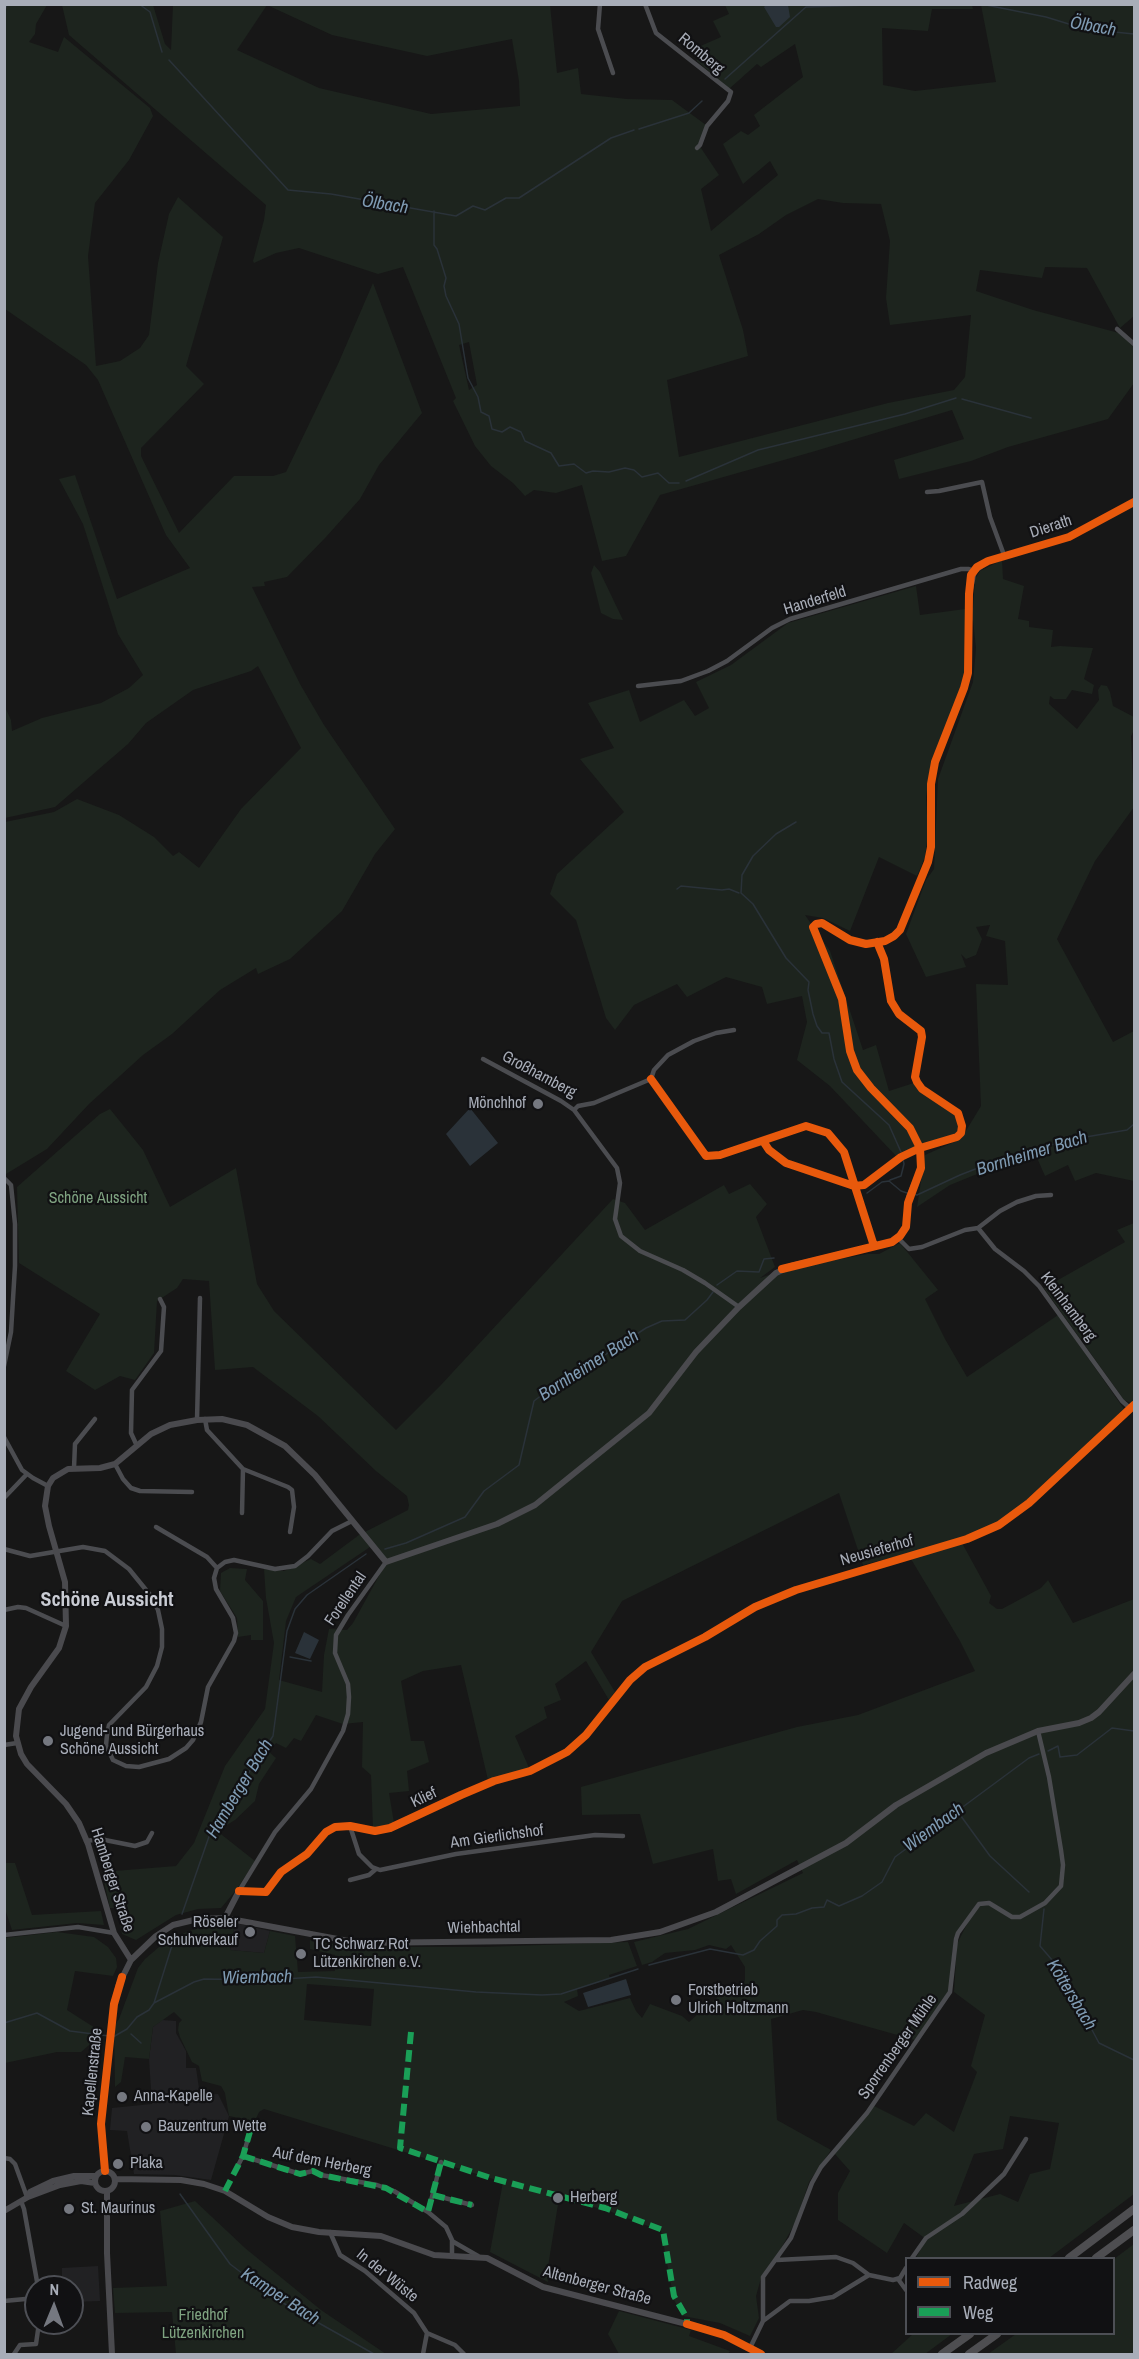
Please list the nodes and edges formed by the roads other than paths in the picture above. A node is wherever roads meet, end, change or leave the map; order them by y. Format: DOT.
graph roads {
  1 [pos="600,4"];
  2 [pos="645,4"];
  3 [pos="613,73"];
  4 [pos="697,148"];
  5 [pos="1117,328"];
  6 [pos="1134,344"];
  7 [pos="927,492"];
  8 [pos="1134,502"];
  9 [pos="1004,555"];
  10 [pos="974,571"];
  11 [pos="638,686"];
  12 [pos="877,942"];
  13 [pos="734,1030"];
  14 [pos="483,1059"];
  15 [pos="651,1079"];
  16 [pos="574,1110"];
  17 [pos="763,1141"];
  18 [pos="920,1148"];
  19 [pos="6,1179"];
  20 [pos="854,1186"];
  21 [pos="1051,1195"];
  22 [pos="978,1228"];
  23 [pos="898,1238"];
  24 [pos="874,1246"];
  25 [pos="200,1298"];
  26 [pos="160,1299"];
  27 [pos="739,1307"];
  28 [pos="4,1366"];
  29 [pos="1132,1407"];
  30 [pos="95,1419"];
  31 [pos="205,1419"];
  32 [pos="196,1420"];
  33 [pos="4,1437"];
  34 [pos="137,1446"];
  35 [pos="115,1464"];
  36 [pos="74,1468"];
  37 [pos="243,1469"];
  38 [pos="27,1474"];
  39 [pos="48,1486"];
  40 [pos="192,1492"];
  41 [pos="4,1498"];
  42 [pos="242,1513"];
  43 [pos="352,1521"];
  44 [pos="156,1527"];
  45 [pos="290,1532"];
  46 [pos="4,1549"];
  47 [pos="57,1552"];
  48 [pos="386,1562"];
  49 [pos="217,1568"];
  50 [pos="4,1610"];
  51 [pos="66,1626"];
  52 [pos="1134,1674"];
  53 [pos="615,1697"];
  54 [pos="1038,1731"];
  55 [pos="17,1743"];
  56 [pos="4,1745"];
  57 [pos="350,1826"];
  58 [pos="152,1833"];
  59 [pos="623,1836"];
  60 [pos="86,1840"];
  61 [pos="376,1869"];
  62 [pos="350,1881"];
  63 [pos="239,1892"];
  64 [pos="225,1917"];
  65 [pos="114,1933"];
  66 [pos="4,1935"];
  67 [pos="131,1960"];
  68 [pos="253,2121"];
  69 [pos="1026,2139"];
  70 [pos="243,2156"];
  71 [pos="4,2158"];
  72 [pos="441,2162"];
  73 [pos="105,2171"];
  74 [pos="235,2171"];
  75 [pos="115,2179"];
  76 [pos="96,2180"];
  77 [pos="107,2191"];
  78 [pos="433,2195"];
  79 [pos="28,2198"];
  80 [pos="21,2201"];
  81 [pos="472,2205"];
  82 [pos="1134,2209"];
  83 [pos="4,2211"];
  84 [pos="428,2212"];
  85 [pos="1134,2230"];
  86 [pos="330,2232"];
  87 [pos="452,2240"];
  88 [pos="452,2257"];
  89 [pos="913,2257"];
  90 [pos="1072,2257"];
  91 [pos="1099,2257"];
  92 [pos="481,2258"];
  93 [pos="777,2260"];
  94 [pos="905,2269"];
  95 [pos="36,2275"];
  96 [pos="869,2275"];
  97 [pos="898,2279"];
  98 [pos="905,2289"];
  99 [pos="24,2299"];
  100 [pos="4,2301"];
  101 [pos="763,2320"];
  102 [pos="427,2333"];
  103 [pos="37,2335"];
  104 [pos="969,2335"];
  105 [pos="995,2335"];
  106 [pos="750,2348"];
  107 [pos="14,2355"];
  108 [pos="112,2355"];
  109 [pos="423,2355"];
  110 [pos="464,2355"];
  111 [pos="761,2355"];
  112 [pos="942,2355"];
  113 [pos="969,2355"];
  1 -- 3 [label="street"];
  2 -- 4 [label="street, Romberg"];
  5 -- 6 [label="street"];
  7 -- 9 [label="street"];
  8 -- 9 [label="street, Dierath"];
  9 -- 10 [label="street, Dierath"];
  10 -- 11 [label="street, Handerfeld"];
  10 -- 12 [label="street"];
  12 -- 18 [label="street"];
  12 -- 18 [label="street"];
  13 -- 15 [label="street"];
  14 -- 16 [label="street, Großhamberg"];
  15 -- 16 [label="street, Großhamberg"];
  15 -- 17 [label="street"];
  16 -- 27 [label="street"];
  17 -- 20 [label="street"];
  17 -- 20 [label="street"];
  18 -- 20 [label="street"];
  18 -- 23 [label="street"];
  19 -- 28 [label="street"];
  20 -- 24 [label="street"];
  21 -- 22 [label="street"];
  22 -- 23 [label="street"];
  22 -- 29 [label="street, Kleinhamberg"];
  23 -- 24 [label="street, Forellental"];
  24 -- 27 [label="street, Forellental"];
  25 -- 32 [label="street"];
  26 -- 34 [label="street"];
  27 -- 48 [label="street, Forellental"];
  29 -- 53 [label="street, Neusieferhof"];
  30 -- 36 [label="street"];
  31 -- 32 [label="street"];
  31 -- 37 [label="street"];
  31 -- 43 [label="street"];
  32 -- 34 [label="street"];
  33 -- 38 [label="street"];
  34 -- 35 [label="street"];
  35 -- 36 [label="street"];
  35 -- 40 [label="street"];
  36 -- 39 [label="street"];
  37 -- 42 [label="street"];
  37 -- 45 [label="street"];
  38 -- 39 [label="street"];
  38 -- 41 [label="street"];
  39 -- 47 [label="street"];
  43 -- 48 [label="street"];
  43 -- 49 [label="street"];
  44 -- 49 [label="street"];
  46 -- 47 [label="street"];
  47 -- 49 [label="street"];
  47 -- 51 [label="street"];
  48 -- 63 [label="street, Forellental"];
  50 -- 51 [label="street"];
  51 -- 55 [label="street"];
  52 -- 54 [label="street, Wiehbachtal"];
  53 -- 57 [label="street, Klief"];
  54 -- 64 [label="street, Wiehbachtal"];
  54 -- 93 [label="street, Sporrenberger Mühle"];
  55 -- 56 [label="street"];
  55 -- 60 [label="street, Hamberger Straße"];
  57 -- 61 [label="street"];
  57 -- 63 [label="street, Klief"];
  58 -- 60 [label="street"];
  59 -- 61 [label="street, Am Gierlichshof"];
  60 -- 65 [label="street, Hamberger Straße"];
  61 -- 62 [label="street, Am Gierlichshof"];
  63 -- 64 [label="street, Forellental"];
  64 -- 67 [label="street, Wiehbachtal"];
  65 -- 66 [label="street"];
  65 -- 67 [label="street, Hamberger Straße"];
  67 -- 73 [label="street, Kapellenstraße"];
  68 -- 70 [label="street"];
  69 -- 89 [label="street"];
  70 -- 74 [label="street"];
  70 -- 84 [label="street, Auf dem Herberg"];
  71 -- 79 [label="street"];
  72 -- 78 [label="street"];
  73 -- 75 [label="street"];
  73 -- 76 [label="street"];
  75 -- 77 [label="street"];
  75 -- 86 [label="street, Altenberger Straße"];
  76 -- 77 [label="street"];
  76 -- 79 [label="street"];
  77 -- 108 [label="street"];
  78 -- 81 [label="street"];
  78 -- 84 [label="street"];
  79 -- 80 [label="street"];
  80 -- 83 [label="street"];
  80 -- 95 [label="street"];
  82 -- 90 [label="highway"];
  84 -- 87 [label="street, Auf dem Herberg"];
  85 -- 91 [label="highway"];
  86 -- 88 [label="street, Altenberger Straße"];
  86 -- 102 [label="street, In der Wüste"];
  87 -- 88 [label="street"];
  87 -- 92 [label="street, Auf dem Herberg"];
  88 -- 92 [label="street, Altenberger Straße"];
  92 -- 106 [label="street, Altenberger Straße"];
  93 -- 96 [label="street"];
  93 -- 101 [label="street, Sporrenberger Mühle"];
  94 -- 97 [label="street"];
  96 -- 97 [label="street"];
  96 -- 101 [label="street, Sporrenberger Mühle"];
  97 -- 98 [label="street"];
  99 -- 100 [label="street"];
  101 -- 106 [label="street, Sporrenberger Mühle"];
  102 -- 109 [label="street"];
  102 -- 110 [label="street"];
  103 -- 107 [label="street"];
  104 -- 112 [label="highway"];
  105 -- 113 [label="highway"];
  106 -- 111 [label="street, Altenberger Straße"];
}
